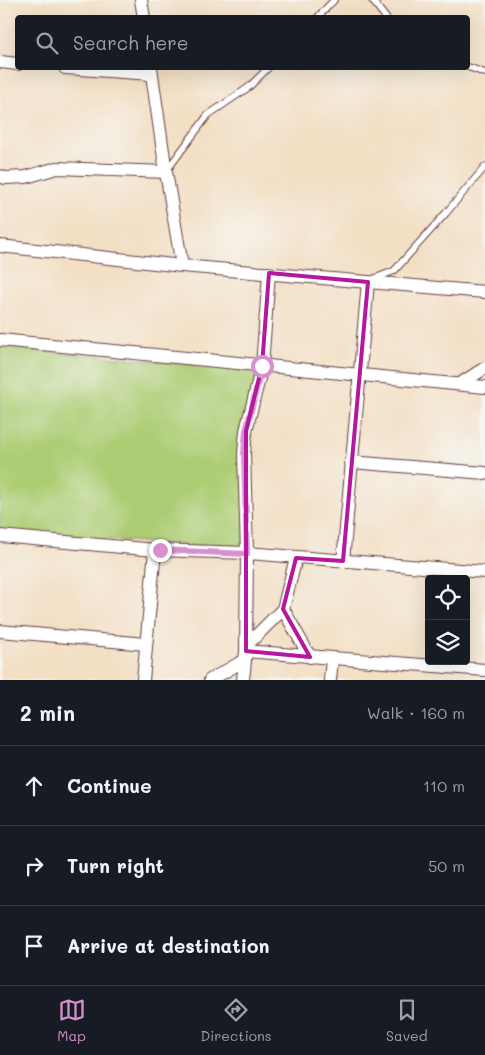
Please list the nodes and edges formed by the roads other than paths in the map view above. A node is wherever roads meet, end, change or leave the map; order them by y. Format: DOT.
graph roads {
  1 [pos="141,0"];
  2 [pos="334,0"];
  3 [pos="372,0"];
  4 [pos="144,15"];
  5 [pos="320,15"];
  6 [pos="384,15"];
  7 [pos="0,62"];
  8 [pos="15,64"];
  9 [pos="470,68"];
  10 [pos="122,70"];
  11 [pos="266,70"];
  12 [pos="151,71"];
  13 [pos="485,73"];
  14 [pos="485,167"];
  15 [pos="166,172"];
  16 [pos="0,176"];
  17 [pos="0,246"];
  18 [pos="182,266"];
  19 [pos="269,273"];
  20 [pos="368,282"];
  21 [pos="485,292"];
  22 [pos="0,340"];
  23 [pos="262,366"];
  24 [pos="485,368"];
  25 [pos="360,374"];
  26 [pos="460,384"];
  27 [pos="485,387"];
  28 [pos="352,462"];
  29 [pos="485,473"];
  30 [pos="0,536"];
  31 [pos="155,550"];
  32 [pos="247,554"];
  33 [pos="296,558"];
  34 [pos="343,561"];
  35 [pos="485,572"];
  36 [pos="283,609"];
  37 [pos="0,630"];
  38 [pos="146,644"];
  39 [pos="246,653"];
  40 [pos="310,657"];
  41 [pos="332,659"];
  42 [pos="485,670"];
  43 [pos="143,680"];
  44 [pos="210,680"];
  45 [pos="243,680"];
  46 [pos="330,680"];
  1 -- 4 [label="street"];
  2 -- 5 [label="lane"];
  3 -- 6 [label="lane"];
  7 -- 8 [label="street"];
  9 -- 13 [label="lane"];
  10 -- 12 [label="street"];
  11 -- 15 [label="lane"];
  12 -- 15 [label="street"];
  14 -- 20 [label="lane"];
  15 -- 16 [label="street"];
  15 -- 18 [label="street"];
  17 -- 18 [label="street"];
  18 -- 19 [label="street"];
  19 -- 20 [label="street"];
  19 -- 23 [label="street"];
  20 -- 21 [label="street"];
  20 -- 25 [label="street"];
  22 -- 23 [label="street"];
  23 -- 25 [label="street"];
  23 -- 32 [label="street"];
  24 -- 26 [label="street"];
  25 -- 26 [label="street"];
  25 -- 28 [label="street"];
  26 -- 27 [label="street"];
  28 -- 29 [label="street"];
  28 -- 34 [label="street"];
  30 -- 31 [label="street"];
  31 -- 32 [label="street"];
  31 -- 38 [label="street"];
  32 -- 33 [label="street"];
  32 -- 39 [label="street"];
  33 -- 34 [label="street"];
  33 -- 36 [label="street"];
  34 -- 35 [label="street"];
  36 -- 39 [label="street"];
  36 -- 40 [label="street"];
  37 -- 38 [label="street"];
  38 -- 43 [label="street"];
  39 -- 40 [label="street"];
  39 -- 44 [label="street"];
  39 -- 45 [label="street"];
  40 -- 41 [label="street"];
  41 -- 42 [label="street"];
  41 -- 46 [label="street"];
}
